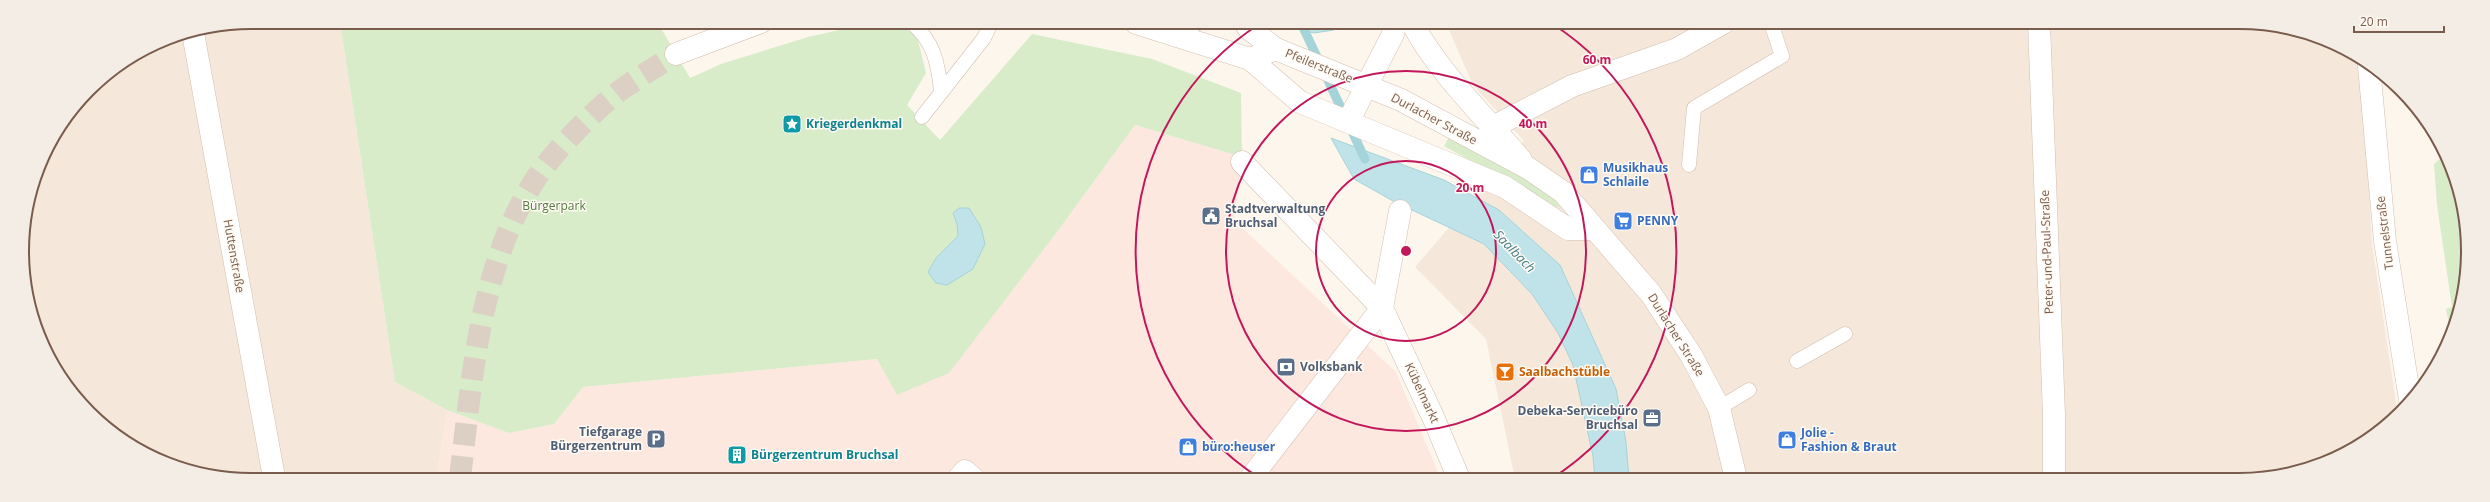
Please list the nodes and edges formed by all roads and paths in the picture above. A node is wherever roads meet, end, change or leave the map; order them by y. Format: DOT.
graph roads {
  1 [pos="742,29"];
  2 [pos="920,29"];
  3 [pos="988,29"];
  4 [pos="1155,29"];
  5 [pos="1186,29"];
  6 [pos="1249,29"];
  7 [pos="1394,29"];
  8 [pos="1415,29"];
  9 [pos="1712,29"];
  10 [pos="1773,29"];
  11 [pos="2038,29"];
  12 [pos="1174,35"];
  13 [pos="194,37"];
  14 [pos="1282,51"];
  15 [pos="676,54"];
  16 [pos="1250,59"];
  17 [pos="2370,72"];
  18 [pos="1363,86"];
  19 [pos="941,91"];
  20 [pos="922,117"];
  21 [pos="1348,122"];
  22 [pos="1494,127"];
  23 [pos="1242,162"];
  24 [pos="1689,165"];
  25 [pos="1528,168"];
  26 [pos="1400,210"];
  27 [pos="1593,230"];
  28 [pos="1382,308"];
  29 [pos="1845,334"];
  30 [pos="1797,361"];
  31 [pos="1749,390"];
  32 [pos="2409,393"];
  33 [pos="1719,408"];
  34 [pos="273,473"];
  35 [pos="1255,473"];
  36 [pos="1456,473"];
  37 [pos="1735,473"];
  38 [pos="2054,473"];
  1 -- 15 [label="street"];
  2 -- 19 [label="lane"];
  3 -- 19 [label="lane"];
  4 -- 12 [label="street"];
  5 -- 12 [label="lane"];
  6 -- 14 [label="street"];
  7 -- 18 [label="street"];
  8 -- 22 [label="street"];
  9 -- 22 [label="street"];
  10 -- 24 [label="lane"];
  11 -- 38 [label="street, Peter-und-Paul-Straße"];
  12 -- 16 [label="street"];
  13 -- 34 [label="street, Huttenstraße"];
  14 -- 16 [label="street, Pfeilerstraße"];
  14 -- 18 [label="street, Pfeilerstraße"];
  16 -- 21 [label="street"];
  17 -- 32 [label="street, Tunnelstraße"];
  18 -- 21 [label="street"];
  18 -- 25 [label="street, Durlacher Straße"];
  19 -- 20 [label="lane"];
  21 -- 27 [label="street"];
  22 -- 25 [label="street"];
  23 -- 28 [label="street, Kübelmarkt"];
  25 -- 27 [label="street, Durlacher Straße"];
  26 -- 28 [label="street"];
  27 -- 33 [label="street, Durlacher Straße"];
  28 -- 35 [label="street"];
  28 -- 36 [label="street, Kübelmarkt"];
  29 -- 30 [label="lane"];
  31 -- 33 [label="lane"];
  33 -- 37 [label="street, Durlacher Straße"];
}
